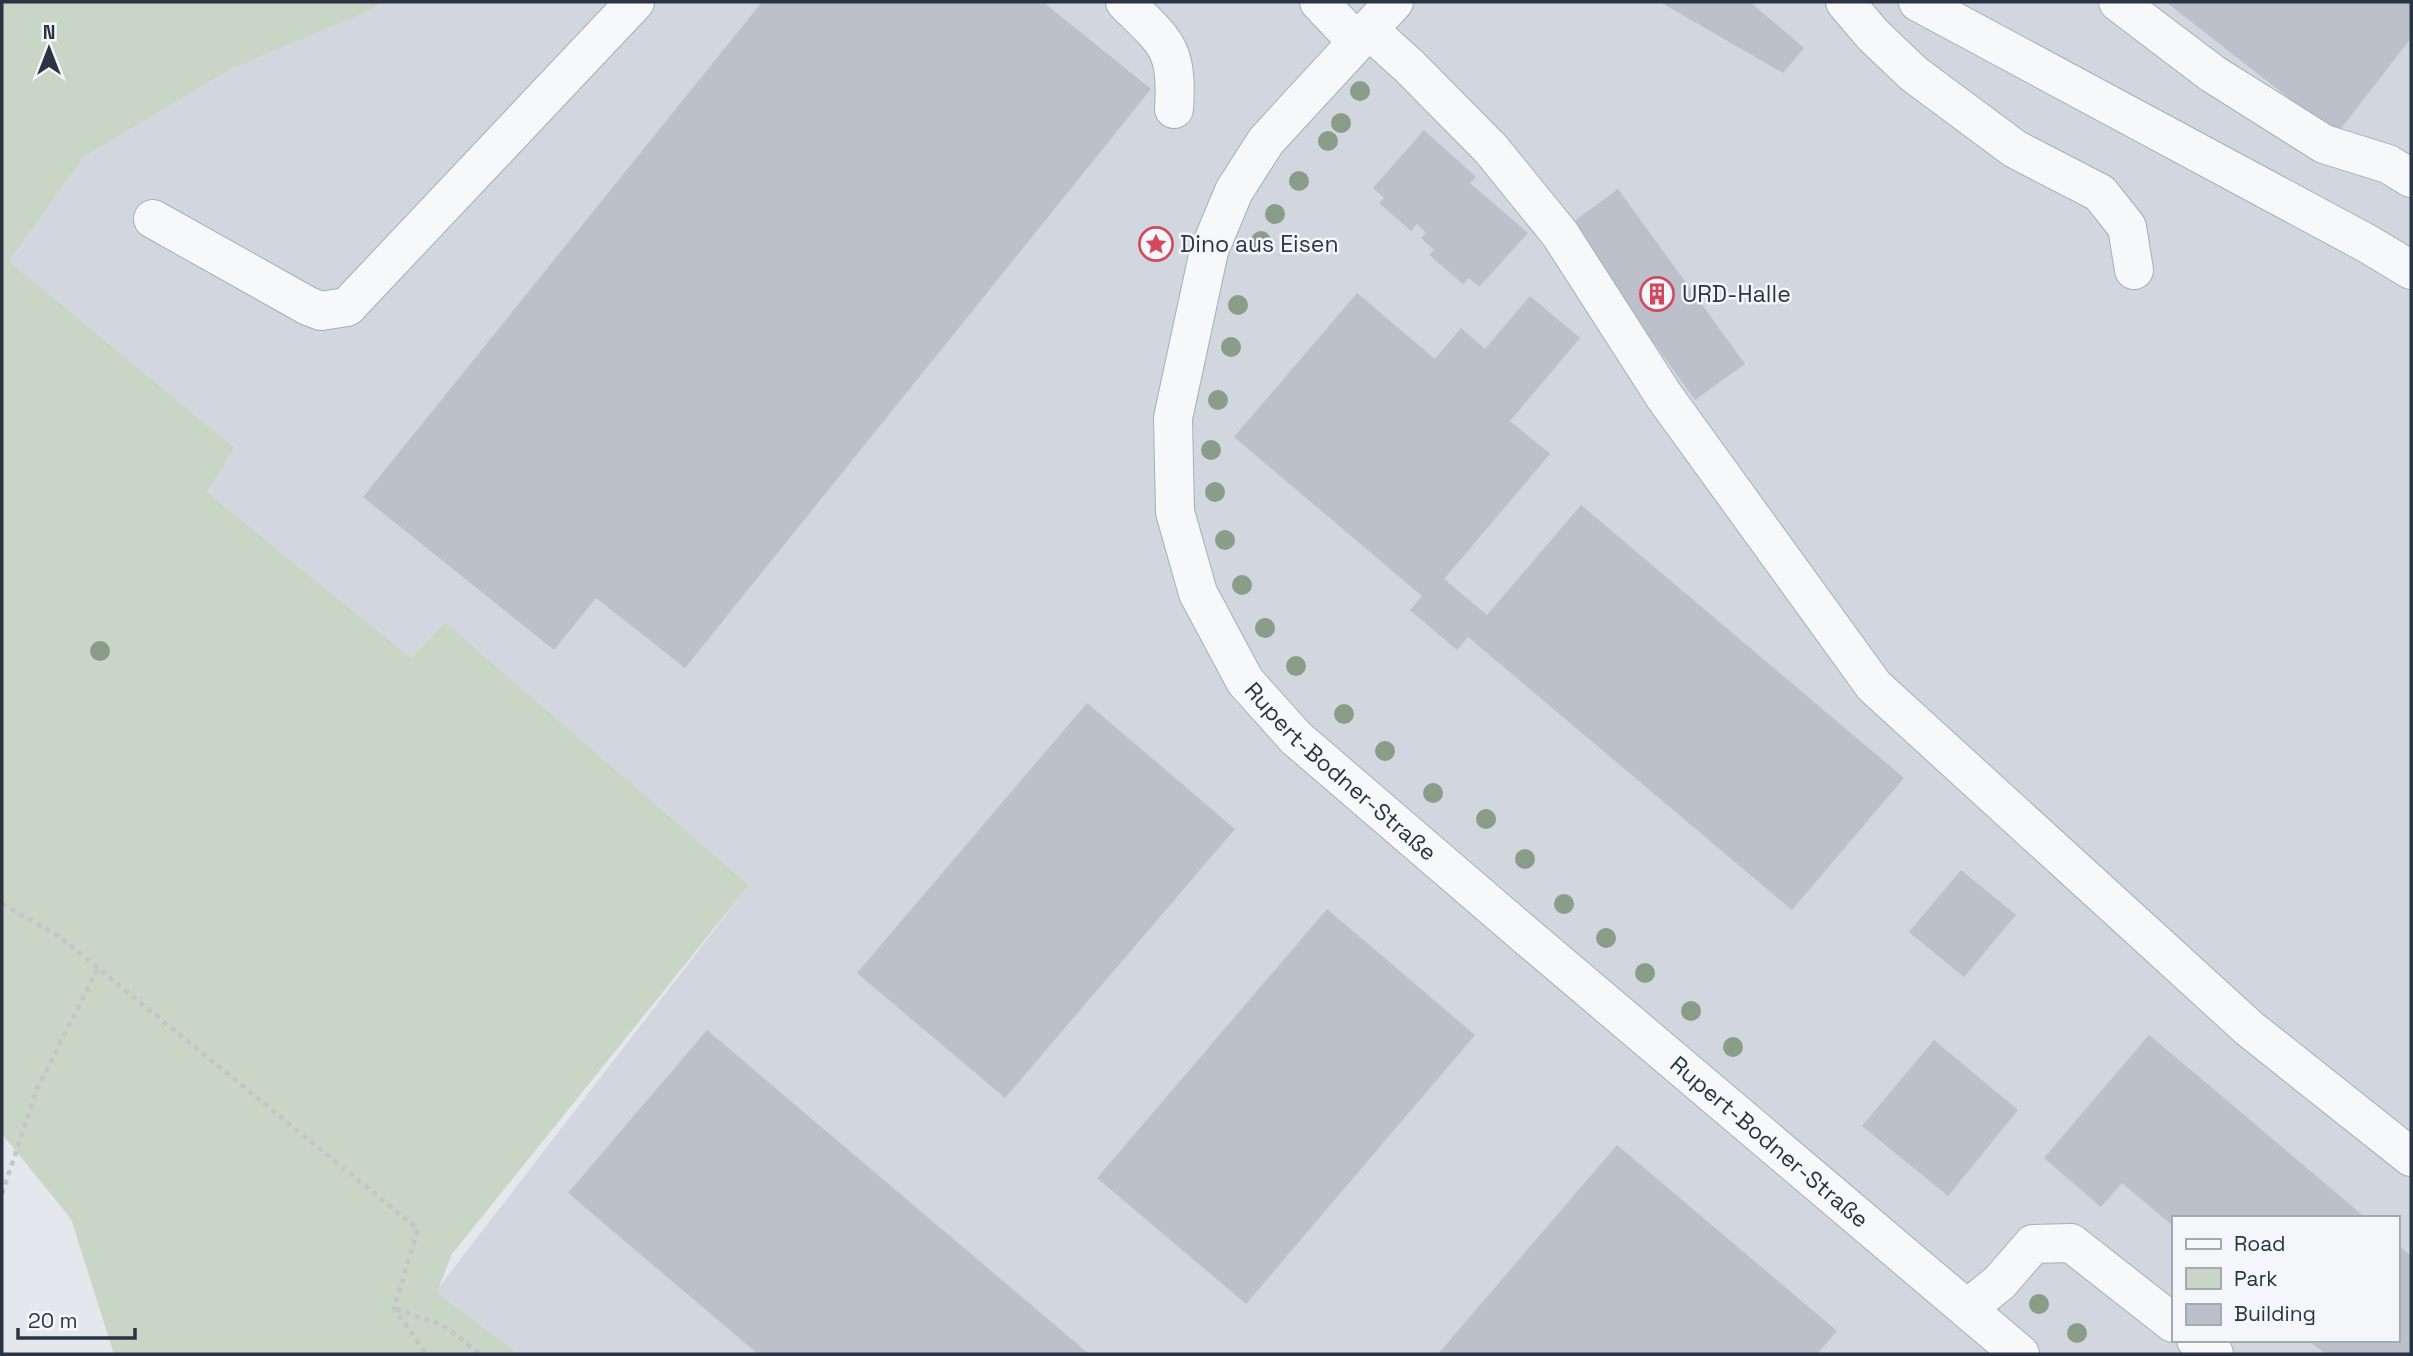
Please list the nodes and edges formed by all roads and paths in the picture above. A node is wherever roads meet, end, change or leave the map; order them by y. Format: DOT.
graph roads {
  1 [pos="635,2"];
  2 [pos="1125,2"];
  3 [pos="1319,2"];
  4 [pos="1394,2"];
  5 [pos="1845,2"];
  6 [pos="1918,2"];
  7 [pos="2118,2"];
  8 [pos="1363,36"];
  9 [pos="1174,109"];
  10 [pos="2406,164"];
  11 [pos="153,219"];
  12 [pos="2134,270"];
  13 [pos="2411,270"];
  14 [pos="2,904"];
  15 [pos="98,968"];
  16 [pos="2411,1157"];
  17 [pos="2,1194"];
  18 [pos="394,1308"];
  19 [pos="1967,1309"];
  20 [pos="2172,1322"];
  21 [pos="2199,1342"];
  22 [pos="426,1354"];
  23 [pos="480,1354"];
  24 [pos="2020,1354"];
  25 [pos="2214,1354"];
  1 -- 11 [label="street"];
  2 -- 9 [label="street"];
  3 -- 8 [label="street"];
  4 -- 8 [label="street, Rupert-Bodner-Straße"];
  5 -- 12 [label="street"];
  6 -- 13 [label="street"];
  7 -- 10 [label="street"];
  8 -- 16 [label="street"];
  8 -- 19 [label="street, Rupert-Bodner-Straße"];
  14 -- 15 [label="path"];
  15 -- 17 [label="path"];
  15 -- 18 [label="path"];
  18 -- 22 [label="path"];
  18 -- 23 [label="path"];
  19 -- 20 [label="street"];
  19 -- 24 [label="street, Rupert-Bodner-Straße"];
  21 -- 25 [label="street"];
}
